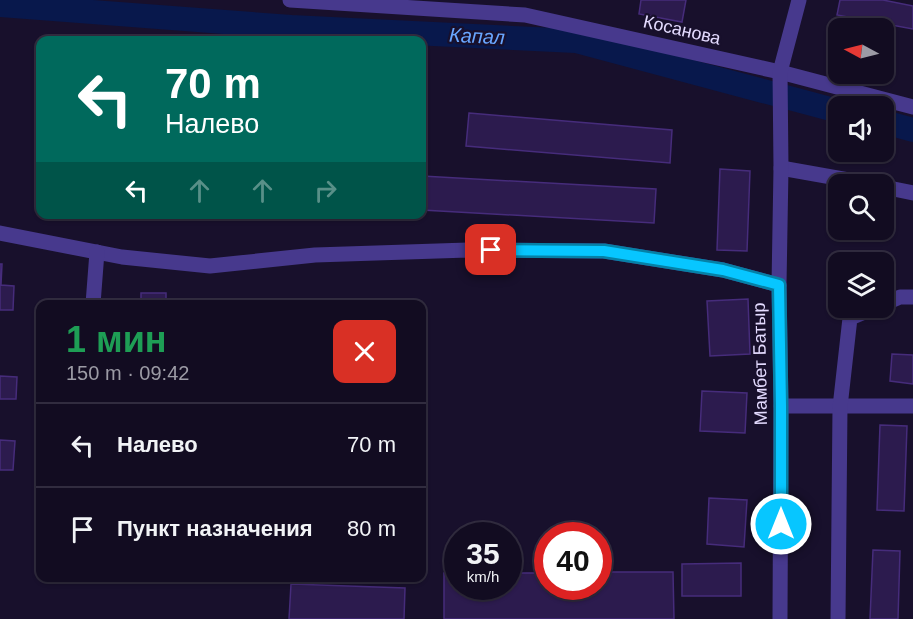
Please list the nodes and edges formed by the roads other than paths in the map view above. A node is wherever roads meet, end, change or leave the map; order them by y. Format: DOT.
graph roads {
  1 [pos="290,0"];
  2 [pos="799,0"];
  3 [pos="780,72"];
  4 [pos="913,107"];
  5 [pos="781,168"];
  6 [pos="828,176"];
  7 [pos="894,189"];
  8 [pos="913,193"];
  9 [pos="0,233"];
  10 [pos="98,252"];
  11 [pos="779,285"];
  12 [pos="913,297"];
  13 [pos="93,300"];
  14 [pos="894,300"];
  15 [pos="850,318"];
  16 [pos="781,406"];
  17 [pos="913,406"];
  18 [pos="840,407"];
  19 [pos="780,619"];
  20 [pos="838,619"];
  1 -- 3 [label="street, Косанова"];
  2 -- 3 [label="street, Мамбет Батыр"];
  3 -- 4 [label="street, Косанова"];
  3 -- 5 [label="street, Мамбет Батыр"];
  5 -- 6 [label="street"];
  5 -- 11 [label="street, Мамбет Батыр"];
  7 -- 8 [label="street"];
  9 -- 10 [label="street"];
  10 -- 11 [label="street"];
  10 -- 13 [label="street"];
  11 -- 16 [label="street, Мамбет Батыр"];
  12 -- 14 [label="street"];
  15 -- 18 [label="street"];
  16 -- 18 [label="street"];
  16 -- 19 [label="street, Мамбет Батыр"];
  17 -- 18 [label="street"];
  18 -- 20 [label="street"];
}
